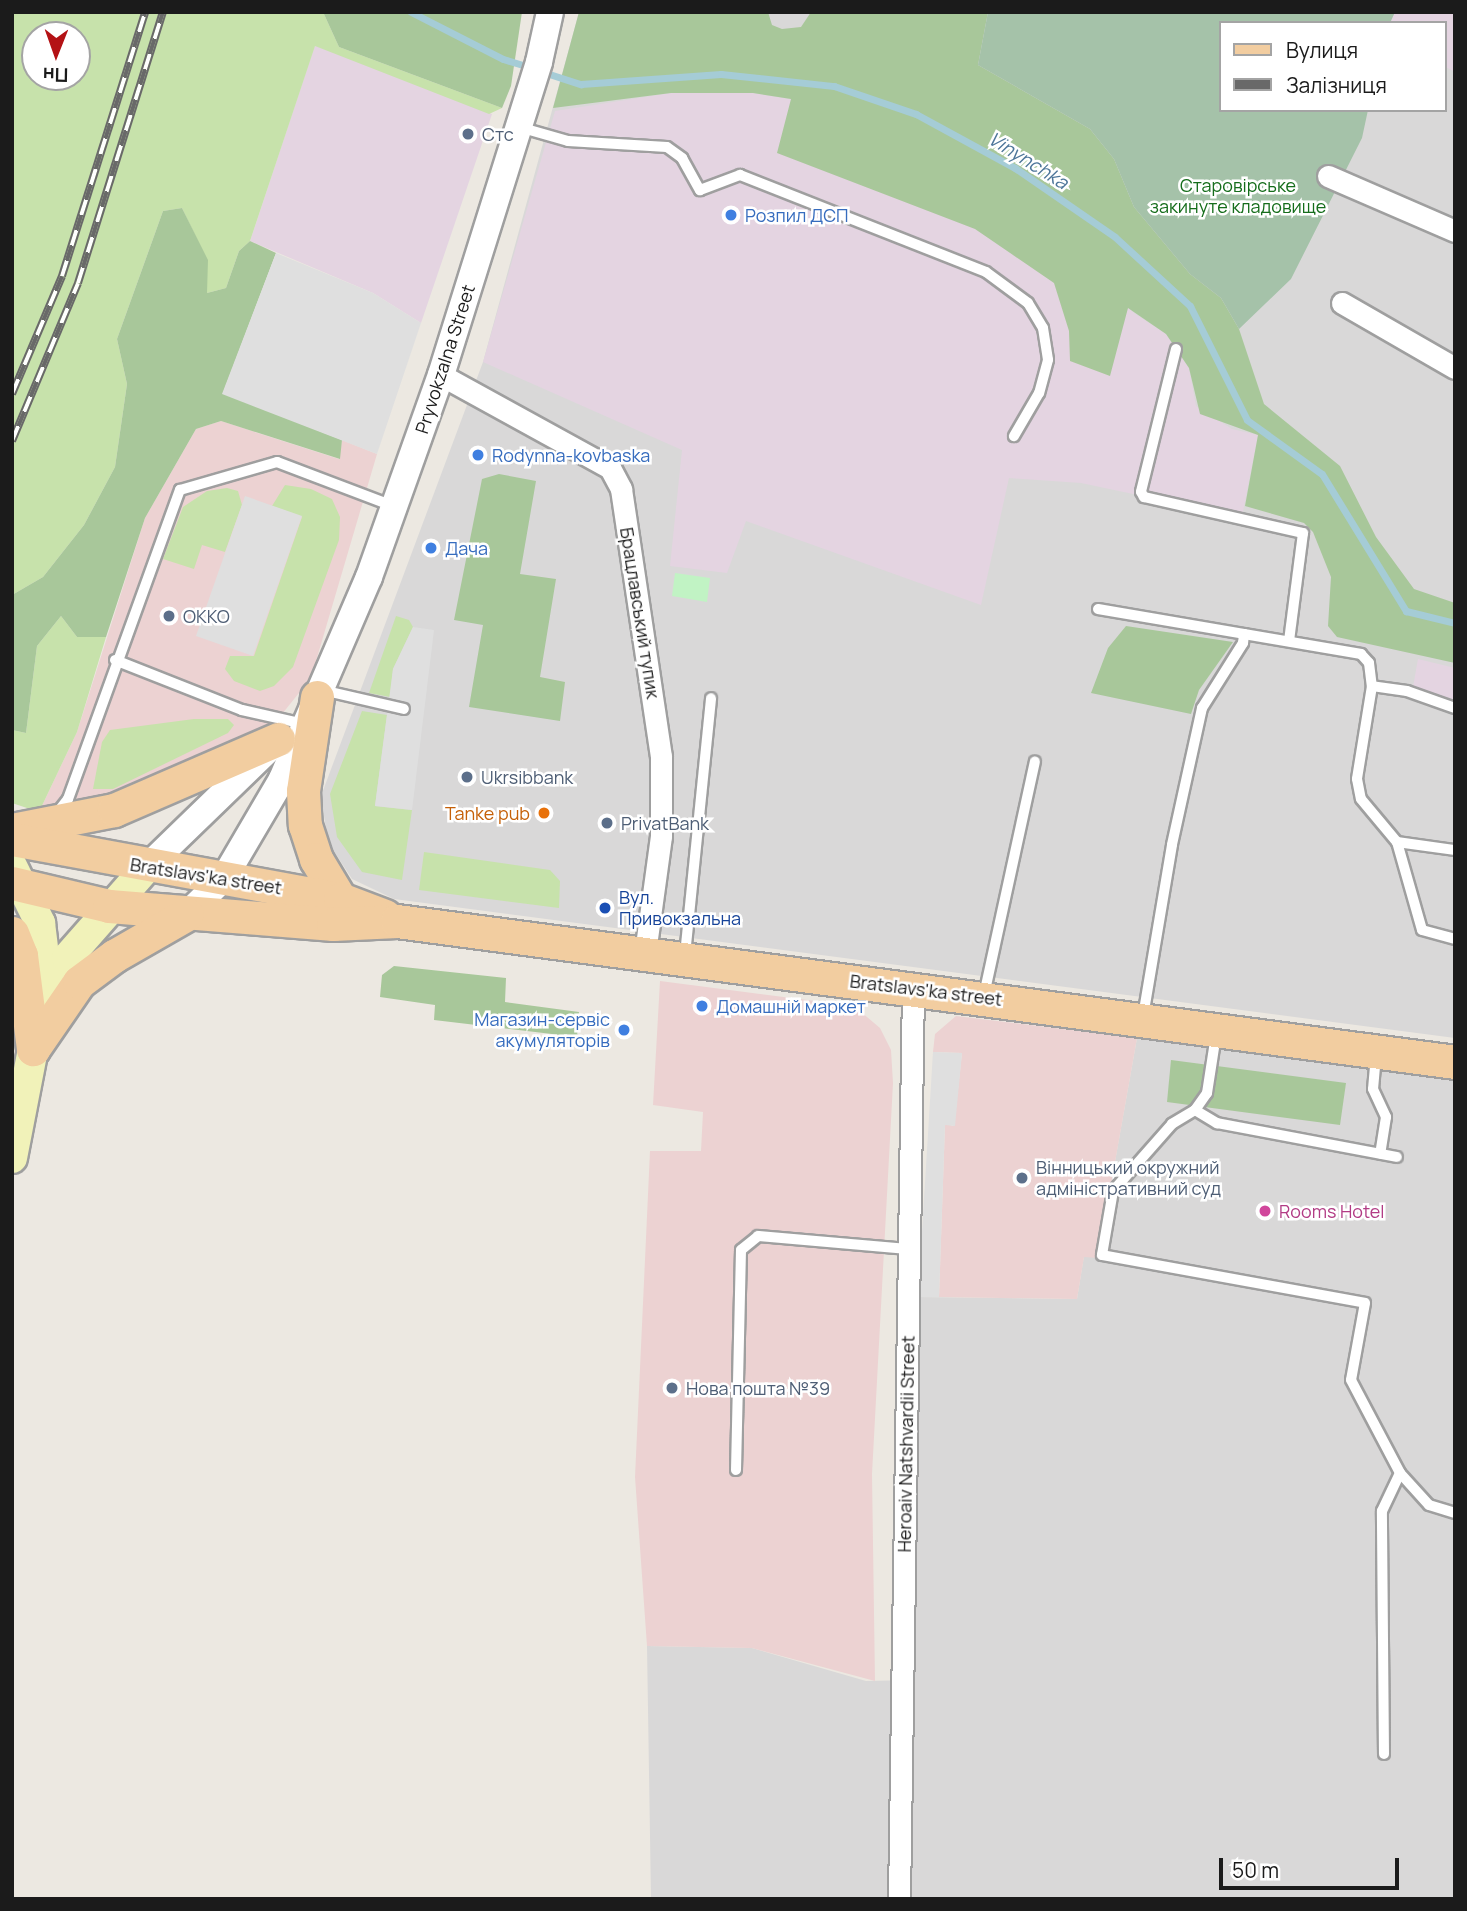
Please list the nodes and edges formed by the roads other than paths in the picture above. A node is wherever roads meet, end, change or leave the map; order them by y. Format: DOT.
graph roads {
  1 [pos="550,12"];
  2 [pos="519,127"];
  3 [pos="1328,176"];
  4 [pos="1455,232"];
  5 [pos="1342,303"];
  6 [pos="1176,349"];
  7 [pos="1455,368"];
  8 [pos="441,375"];
  9 [pos="1014,436"];
  10 [pos="394,506"];
  11 [pos="1098,609"];
  12 [pos="1244,634"];
  13 [pos="1289,642"];
  14 [pos="115,660"];
  15 [pos="1372,687"];
  16 [pos="318,693"];
  17 [pos="712,698"];
  18 [pos="1455,708"];
  19 [pos="404,709"];
  20 [pos="286,731"];
  21 [pos="1035,761"];
  22 [pos="48,823"];
  23 [pos="12,830"];
  24 [pos="12,839"];
  25 [pos="1397,842"];
  26 [pos="1455,850"];
  27 [pos="147,867"];
  28 [pos="224,878"];
  29 [pos="17,879"];
  30 [pos="340,898"];
  31 [pos="109,906"];
  32 [pos="187,914"];
  33 [pos="397,921"];
  34 [pos="12,933"];
  35 [pos="1455,939"];
  36 [pos="645,953"];
  37 [pos="685,958"];
  38 [pos="912,989"];
  39 [pos="983,998"];
  40 [pos="1143,1018"];
  41 [pos="1217,1029"];
  42 [pos="33,1049"];
  43 [pos="1376,1051"];
  44 [pos="1455,1062"];
  45 [pos="1195,1110"];
  46 [pos="1380,1154"];
  47 [pos="1397,1157"];
  48 [pos="12,1158"];
  49 [pos="908,1249"];
  50 [pos="736,1470"];
  51 [pos="1400,1474"];
  52 [pos="1455,1513"];
  53 [pos="1384,1754"];
  54 [pos="899,1899"];
  1 -- 2 [label="street, Pryvokzalna Street"];
  2 -- 8 [label="street, Pryvokzalna Street"];
  2 -- 9 [label="lane"];
  3 -- 4 [label="street"];
  5 -- 7 [label="street"];
  6 -- 13 [label="lane"];
  8 -- 10 [label="street, Pryvokzalna Street"];
  8 -- 36 [label="street, Брацлавський тупик"];
  10 -- 14 [label="lane"];
  10 -- 16 [label="street, Pryvokzalna Street"];
  11 -- 12 [label="lane"];
  12 -- 13 [label="lane"];
  12 -- 40 [label="lane"];
  13 -- 15 [label="lane"];
  14 -- 20 [label="lane"];
  14 -- 22 [label="lane"];
  15 -- 18 [label="lane"];
  15 -- 25 [label="lane"];
  16 -- 19 [label="lane"];
  16 -- 20 [label="street, Pryvokzalna Street"];
  16 -- 28 [label="street, Pryvokzalna Street"];
  16 -- 30 [label="main road"];
  17 -- 37 [label="lane"];
  20 -- 22 [label="main road"];
  20 -- 27 [label="street, Pryvokzalna Street"];
  21 -- 39 [label="lane"];
  22 -- 23 [label="main road"];
  24 -- 27 [label="main road, Bratslavs'ka street"];
  25 -- 26 [label="lane"];
  25 -- 35 [label="lane"];
  27 -- 28 [label="main road, Bratslavs'ka street"];
  27 -- 31 [label="main road, Pryvokzalna Street"];
  28 -- 30 [label="main road, Bratslavs'ka street"];
  28 -- 32 [label="street, Pryvokzalna Street"];
  29 -- 31 [label="main road, Bratslavs'ka street"];
  29 -- 42 [label="main road"];
  30 -- 33 [label="main road, Bratslavs'ka street"];
  31 -- 32 [label="main road, Bratslavs'ka street"];
  31 -- 42 [label="main road, Pryvokzalna Street"];
  32 -- 33 [label="main road, Bratslavs'ka street"];
  32 -- 42 [label="main road"];
  33 -- 36 [label="main road, Bratslavs'ka street"];
  34 -- 42 [label="main road"];
  36 -- 37 [label="main road, Bratslavs'ka street"];
  37 -- 38 [label="main road, Bratslavs'ka street"];
  38 -- 39 [label="main road, Bratslavs'ka street"];
  38 -- 49 [label="street, Heroaiv Natshvardii Street"];
  39 -- 40 [label="main road, Bratslavs'ka street"];
  40 -- 41 [label="main road, Bratslavs'ka street"];
  41 -- 43 [label="main road, Bratslavs'ka street"];
  41 -- 45 [label="lane"];
  42 -- 48 [label="main road, Pryvokzalna Street"];
  43 -- 44 [label="main road, Bratslavs'ka street"];
  43 -- 46 [label="lane"];
  45 -- 46 [label="lane"];
  45 -- 51 [label="lane"];
  46 -- 47 [label="lane"];
  49 -- 50 [label="lane"];
  49 -- 54 [label="street, Heroaiv Natshvardii Street"];
  51 -- 52 [label="lane"];
  51 -- 53 [label="lane"];
}
